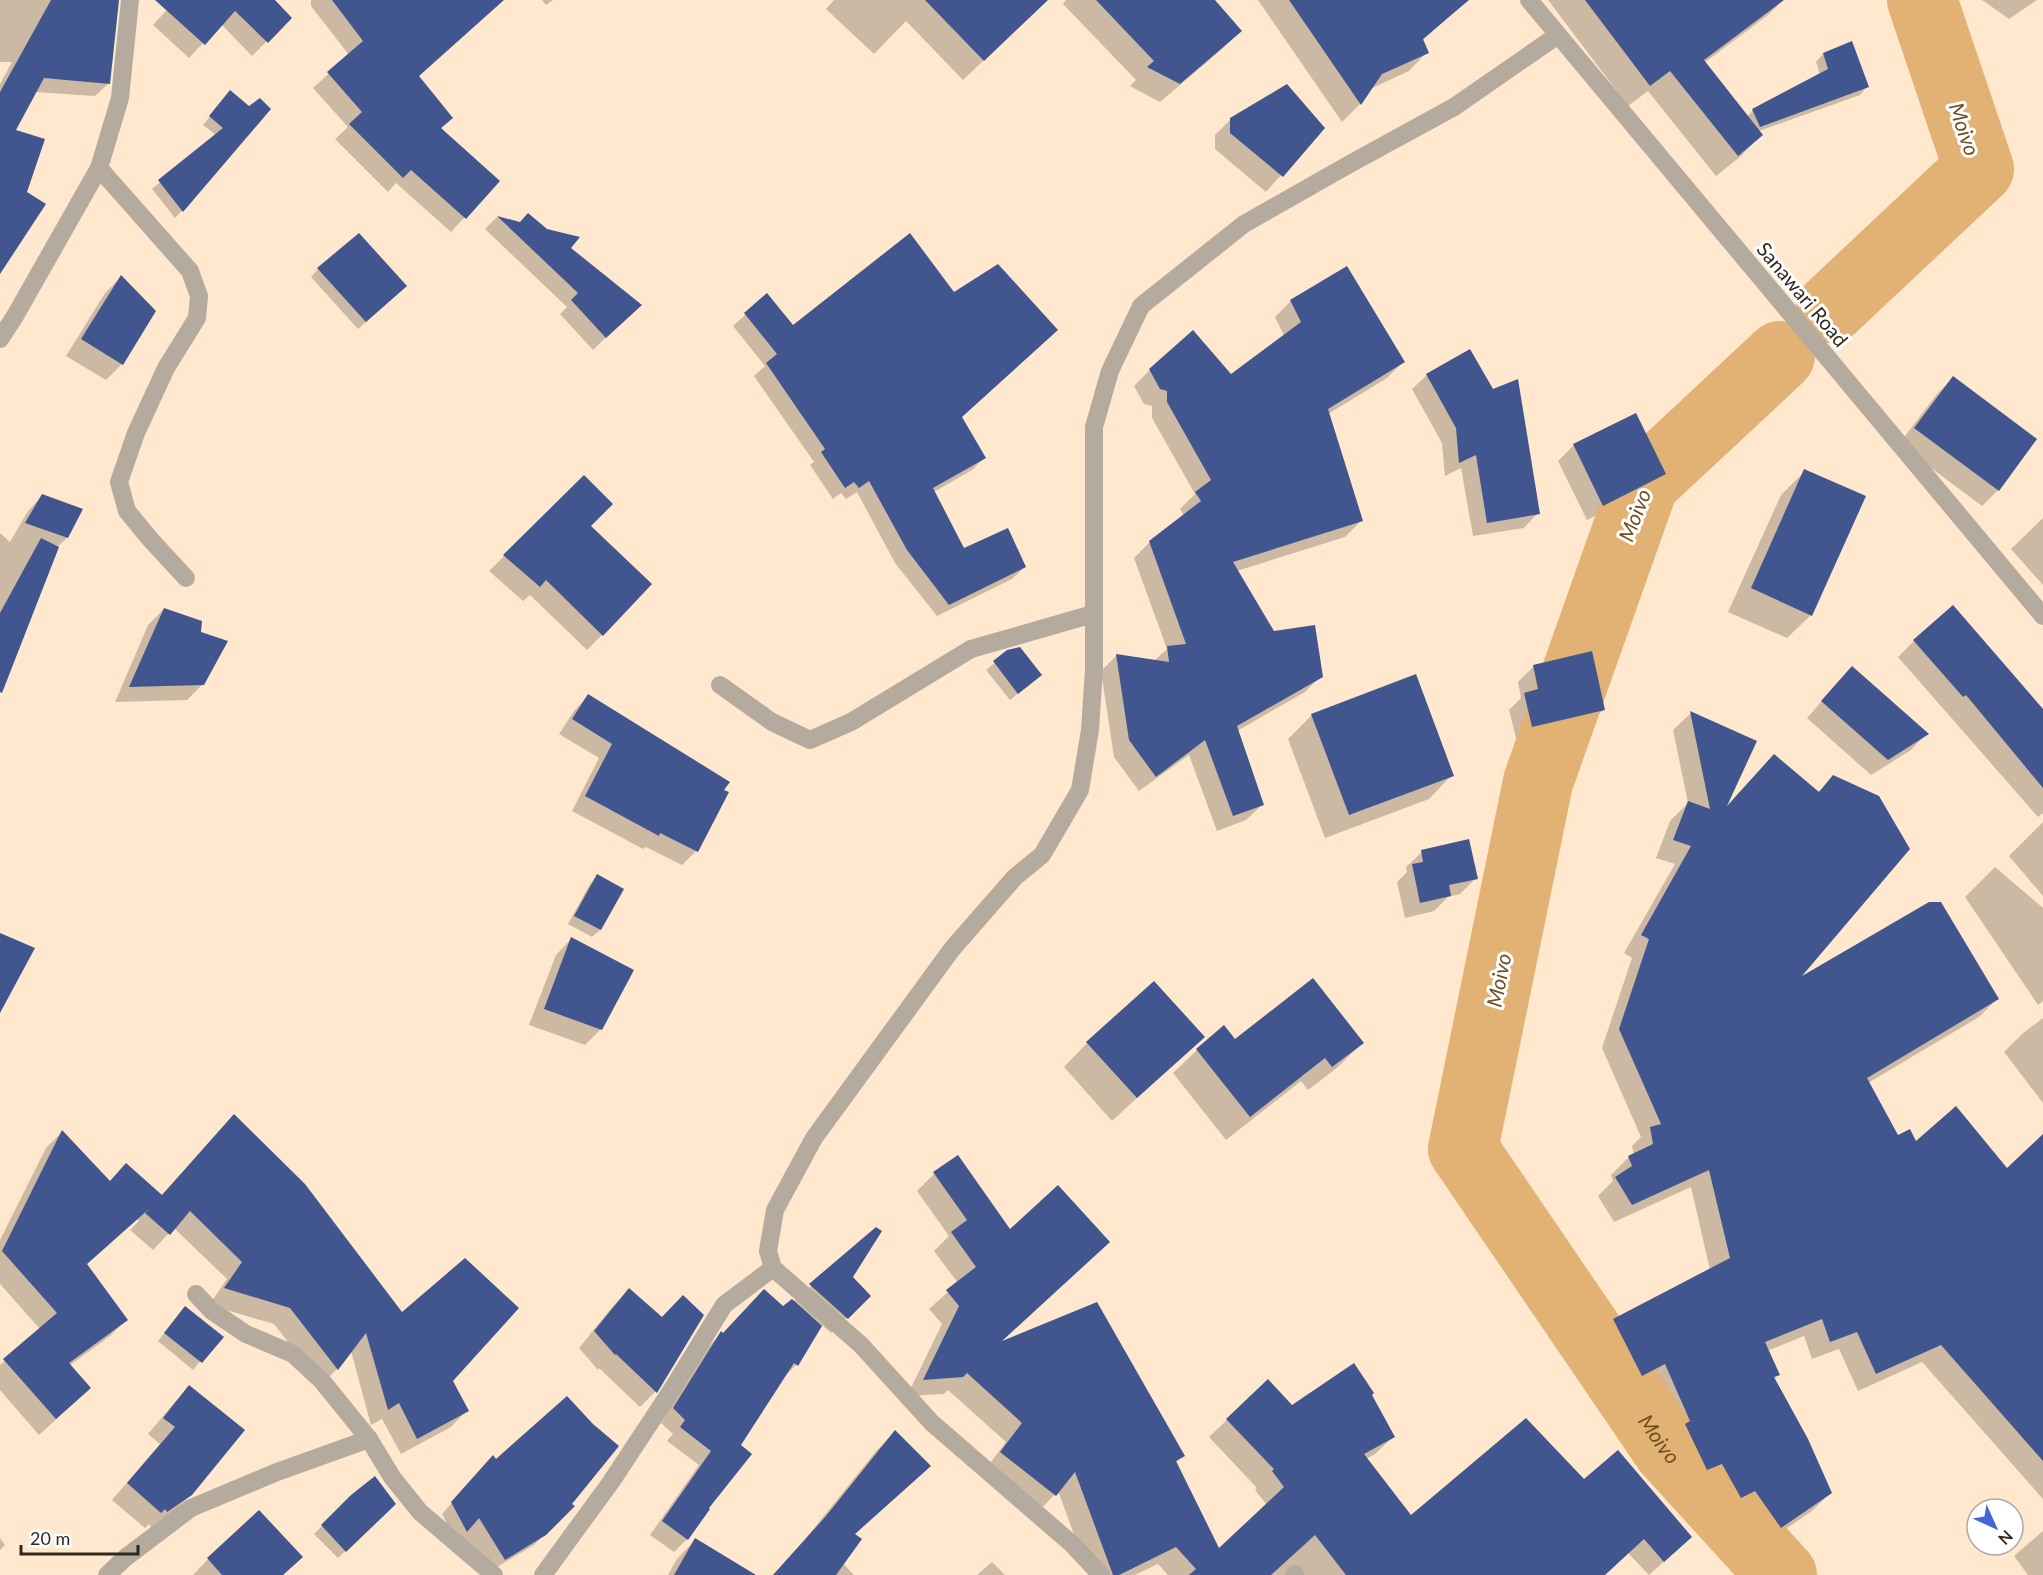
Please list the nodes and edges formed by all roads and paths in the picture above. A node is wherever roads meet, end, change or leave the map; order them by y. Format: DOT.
graph roads {
  1 [pos="130,0"];
  2 [pos="1529,0"];
  3 [pos="1558,35"];
  4 [pos="99,168"];
  5 [pos="0,339"];
  6 [pos="186,578"];
  7 [pos="1093,614"];
  8 [pos="2043,616"];
  9 [pos="720,685"];
  10 [pos="773,1268"];
  11 [pos="196,1294"];
  12 [pos="369,1439"];
  13 [pos="107,1575"];
  14 [pos="494,1575"];
  15 [pos="543,1575"];
  16 [pos="1101,1575"];
  1 -- 4 [label="street"];
  2 -- 3 [label="street, Sanawari Road"];
  3 -- 7 [label="street"];
  3 -- 8 [label="street, Sanawari Road"];
  4 -- 5 [label="street"];
  4 -- 6 [label="street"];
  7 -- 9 [label="street"];
  7 -- 10 [label="street"];
  10 -- 15 [label="street"];
  10 -- 16 [label="street"];
  11 -- 12 [label="street"];
  12 -- 13 [label="street"];
  12 -- 14 [label="street"];
}
